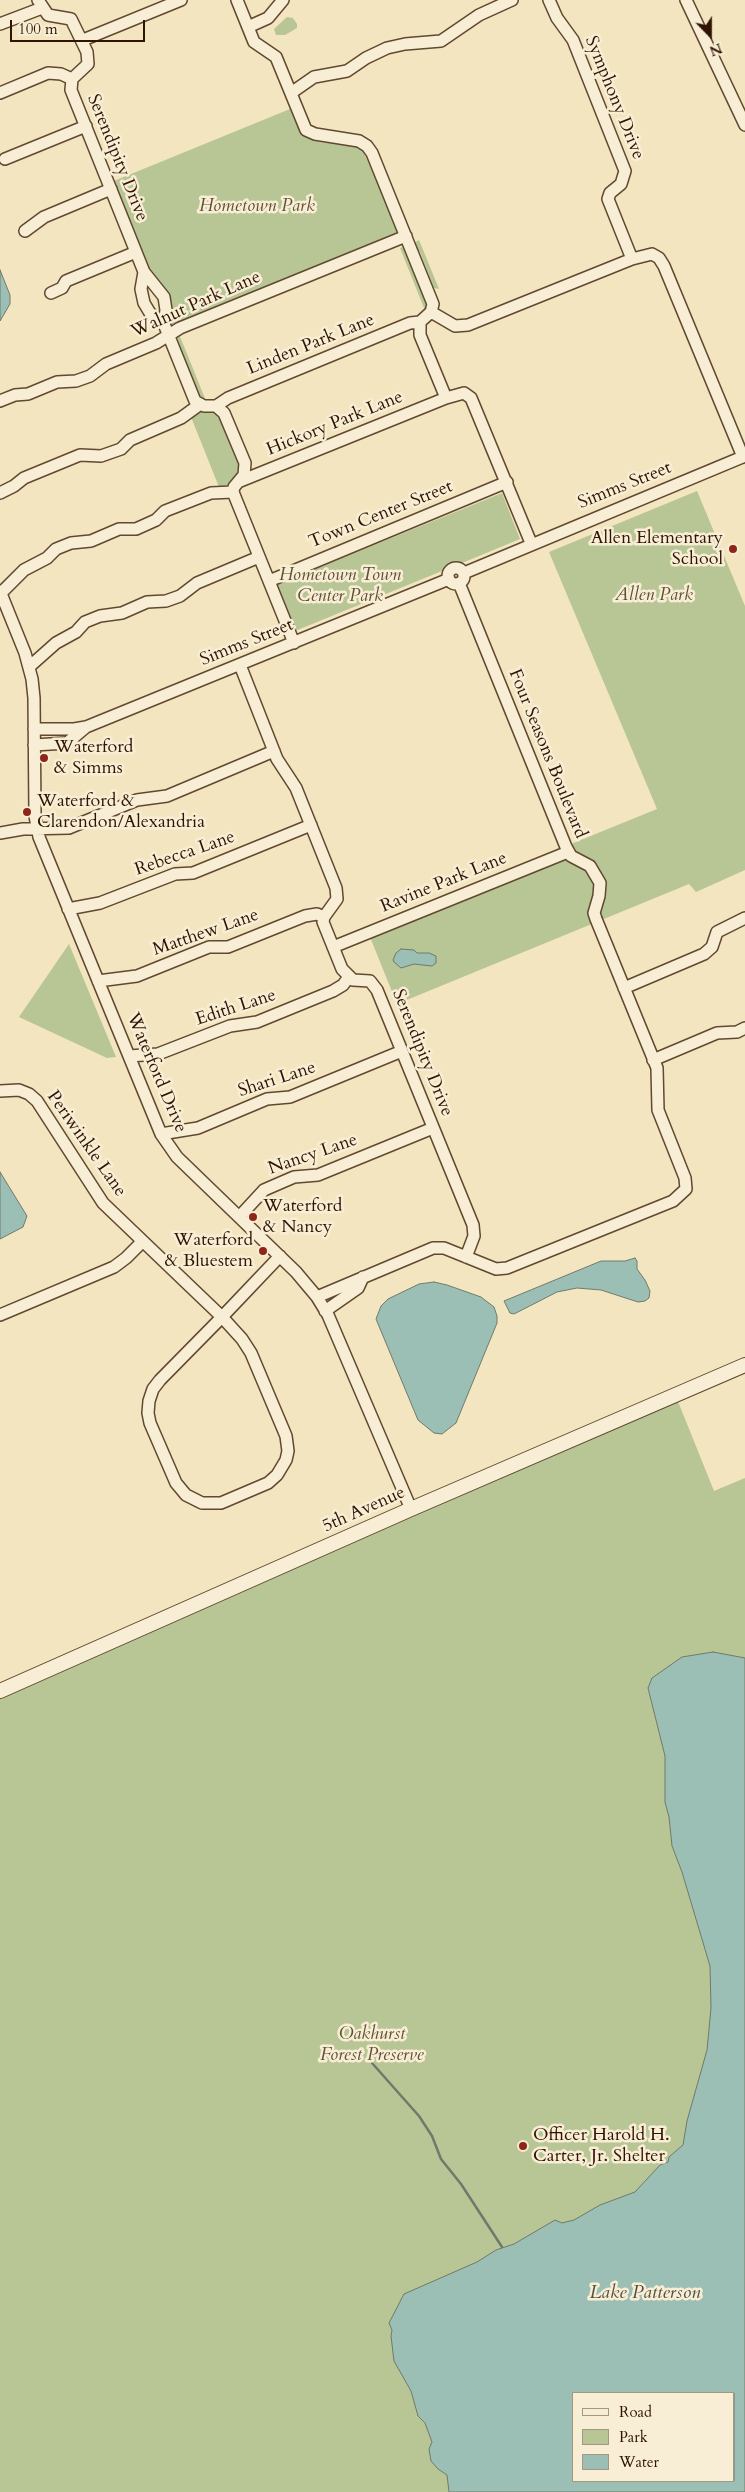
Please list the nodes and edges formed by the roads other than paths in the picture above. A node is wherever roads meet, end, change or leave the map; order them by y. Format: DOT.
graph roads {
  1 [pos="181,0"];
  2 [pos="237,0"];
  3 [pos="283,0"];
  4 [pos="512,0"];
  5 [pos="549,0"];
  6 [pos="686,0"];
  7 [pos="40,4"];
  8 [pos="0,24"];
  9 [pos="248,27"];
  10 [pos="82,40"];
  11 [pos="72,79"];
  12 [pos="0,93"];
  13 [pos="291,93"];
  14 [pos="745,125"];
  15 [pos="86,126"];
  16 [pos="5,159"];
  17 [pos="111,189"];
  18 [pos="25,231"];
  19 [pos="406,236"];
  20 [pos="136,252"];
  21 [pos="632,259"];
  22 [pos="144,272"];
  23 [pos="51,293"];
  24 [pos="431,312"];
  25 [pos="420,322"];
  26 [pos="164,324"];
  27 [pos="168,336"];
  28 [pos="446,398"];
  29 [pos="0,401"];
  30 [pos="199,405"];
  31 [pos="216,406"];
  32 [pos="744,457"];
  33 [pos="507,482"];
  34 [pos="235,487"];
  35 [pos="0,493"];
  36 [pos="531,543"];
  37 [pos="259,557"];
  38 [pos="457,578"];
  39 [pos="269,581"];
  40 [pos="0,592"];
  41 [pos="294,642"];
  42 [pos="240,665"];
  43 [pos="29,667"];
  44 [pos="86,727"];
  45 [pos="34,730"];
  46 [pos="34,745"];
  47 [pos="274,751"];
  48 [pos="311,825"];
  49 [pos="37,829"];
  50 [pos="0,833"];
  51 [pos="568,852"];
  52 [pos="68,909"];
  53 [pos="324,917"];
  54 [pos="745,918"];
  55 [pos="333,947"];
  56 [pos="348,978"];
  57 [pos="98,981"];
  58 [pos="624,988"];
  59 [pos="745,1028"];
  60 [pos="402,1051"];
  61 [pos="128,1056"];
  62 [pos="653,1060"];
  63 [pos="0,1091"];
  64 [pos="433,1128"];
  65 [pos="161,1134"];
  66 [pos="240,1216"];
  67 [pos="142,1242"];
  68 [pos="280,1256"];
  69 [pos="466,1257"];
  70 [pos="363,1277"];
  71 [pos="317,1296"];
  72 [pos="325,1311"];
  73 [pos="0,1315"];
  74 [pos="222,1317"];
  75 [pos="745,1365"];
  76 [pos="411,1509"];
  77 [pos="0,1691"];
  1 -- 10 [label="street"];
  2 -- 9 [label="street"];
  3 -- 9 [label="street"];
  4 -- 13 [label="street"];
  5 -- 21 [label="street, Symphony Drive"];
  6 -- 14 [label="street"];
  7 -- 8 [label="street"];
  7 -- 10 [label="street, Serendipity Drive"];
  9 -- 13 [label="street"];
  10 -- 11 [label="street, Serendipity Drive"];
  11 -- 12 [label="street"];
  11 -- 15 [label="street, Serendipity Drive"];
  13 -- 19 [label="street"];
  15 -- 16 [label="street"];
  15 -- 17 [label="street, Serendipity Drive"];
  17 -- 18 [label="street"];
  17 -- 20 [label="street, Serendipity Drive"];
  19 -- 24 [label="street"];
  19 -- 27 [label="street, Walnut Park Lane"];
  20 -- 22 [label="street, Serendipity Drive"];
  20 -- 23 [label="street"];
  21 -- 24 [label="street"];
  21 -- 32 [label="street"];
  22 -- 26 [label="street, Serendipity Drive"];
  22 -- 26 [label="street, Serendipity Drive"];
  24 -- 25 [label="street"];
  25 -- 28 [label="street"];
  25 -- 31 [label="street, Linden Park Lane"];
  26 -- 27 [label="street, Serendipity Drive"];
  27 -- 29 [label="street, Walnut Park Lane"];
  27 -- 30 [label="street, Serendipity Drive"];
  28 -- 33 [label="street"];
  28 -- 34 [label="street, Hickory Park Lane"];
  30 -- 31 [label="street"];
  30 -- 35 [label="street"];
  31 -- 34 [label="street"];
  32 -- 36 [label="street, Simms Street"];
  33 -- 36 [label="street"];
  33 -- 39 [label="street, Town Center Street"];
  34 -- 37 [label="street"];
  34 -- 40 [label="street, Hickory Park Lane"];
  36 -- 38 [label="street, Simms Street"];
  37 -- 39 [label="street"];
  37 -- 43 [label="street"];
  38 -- 41 [label="street, Simms Street"];
  38 -- 51 [label="street, Four Seasons Boulevard"];
  39 -- 41 [label="street"];
  40 -- 43 [label="street, Waterford Drive"];
  41 -- 42 [label="street, Simms Street"];
  42 -- 44 [label="street, Simms Street"];
  42 -- 47 [label="street"];
  43 -- 45 [label="street, Waterford Drive"];
  44 -- 45 [label="street, Simms Street"];
  44 -- 46 [label="street, Simms Street"];
  45 -- 46 [label="street, Waterford Drive"];
  46 -- 49 [label="street, Waterford Drive"];
  47 -- 48 [label="street"];
  47 -- 49 [label="street"];
  48 -- 52 [label="street, Rebecca Lane"];
  48 -- 53 [label="street"];
  49 -- 50 [label="street"];
  49 -- 52 [label="street, Waterford Drive"];
  51 -- 55 [label="street, Ravine Park Lane"];
  51 -- 58 [label="street, Four Seasons Boulevard"];
  52 -- 57 [label="street, Waterford Drive"];
  53 -- 55 [label="street"];
  53 -- 57 [label="street, Matthew Lane"];
  54 -- 58 [label="street"];
  55 -- 56 [label="street"];
  56 -- 60 [label="street, Serendipity Drive"];
  56 -- 61 [label="street, Edith Lane"];
  57 -- 61 [label="street, Waterford Drive"];
  58 -- 62 [label="street, Four Seasons Boulevard"];
  59 -- 62 [label="street"];
  60 -- 64 [label="street, Serendipity Drive"];
  60 -- 65 [label="street, Shari Lane"];
  61 -- 65 [label="street, Waterford Drive"];
  62 -- 69 [label="street, Four Seasons Boulevard"];
  63 -- 67 [label="street, Periwinkle Lane"];
  64 -- 66 [label="street, Nancy Lane"];
  64 -- 69 [label="street, Serendipity Drive"];
  65 -- 66 [label="street, Waterford Drive"];
  66 -- 68 [label="street, Waterford Drive"];
  67 -- 73 [label="street"];
  67 -- 74 [label="street, Periwinkle Lane"];
  68 -- 71 [label="street, Waterford Drive"];
  68 -- 74 [label="street"];
  69 -- 70 [label="street, Four Seasons Boulevard"];
  70 -- 71 [label="street, Four Seasons Boulevard"];
  70 -- 72 [label="street, Four Seasons Boulevard"];
  71 -- 72 [label="street, Waterford Drive"];
  72 -- 76 [label="street, Waterford Drive"];
  74 -- 74 [label="street"];
  75 -- 76 [label="street, 5th Avenue"];
  76 -- 77 [label="street, 5th Avenue"];
}
